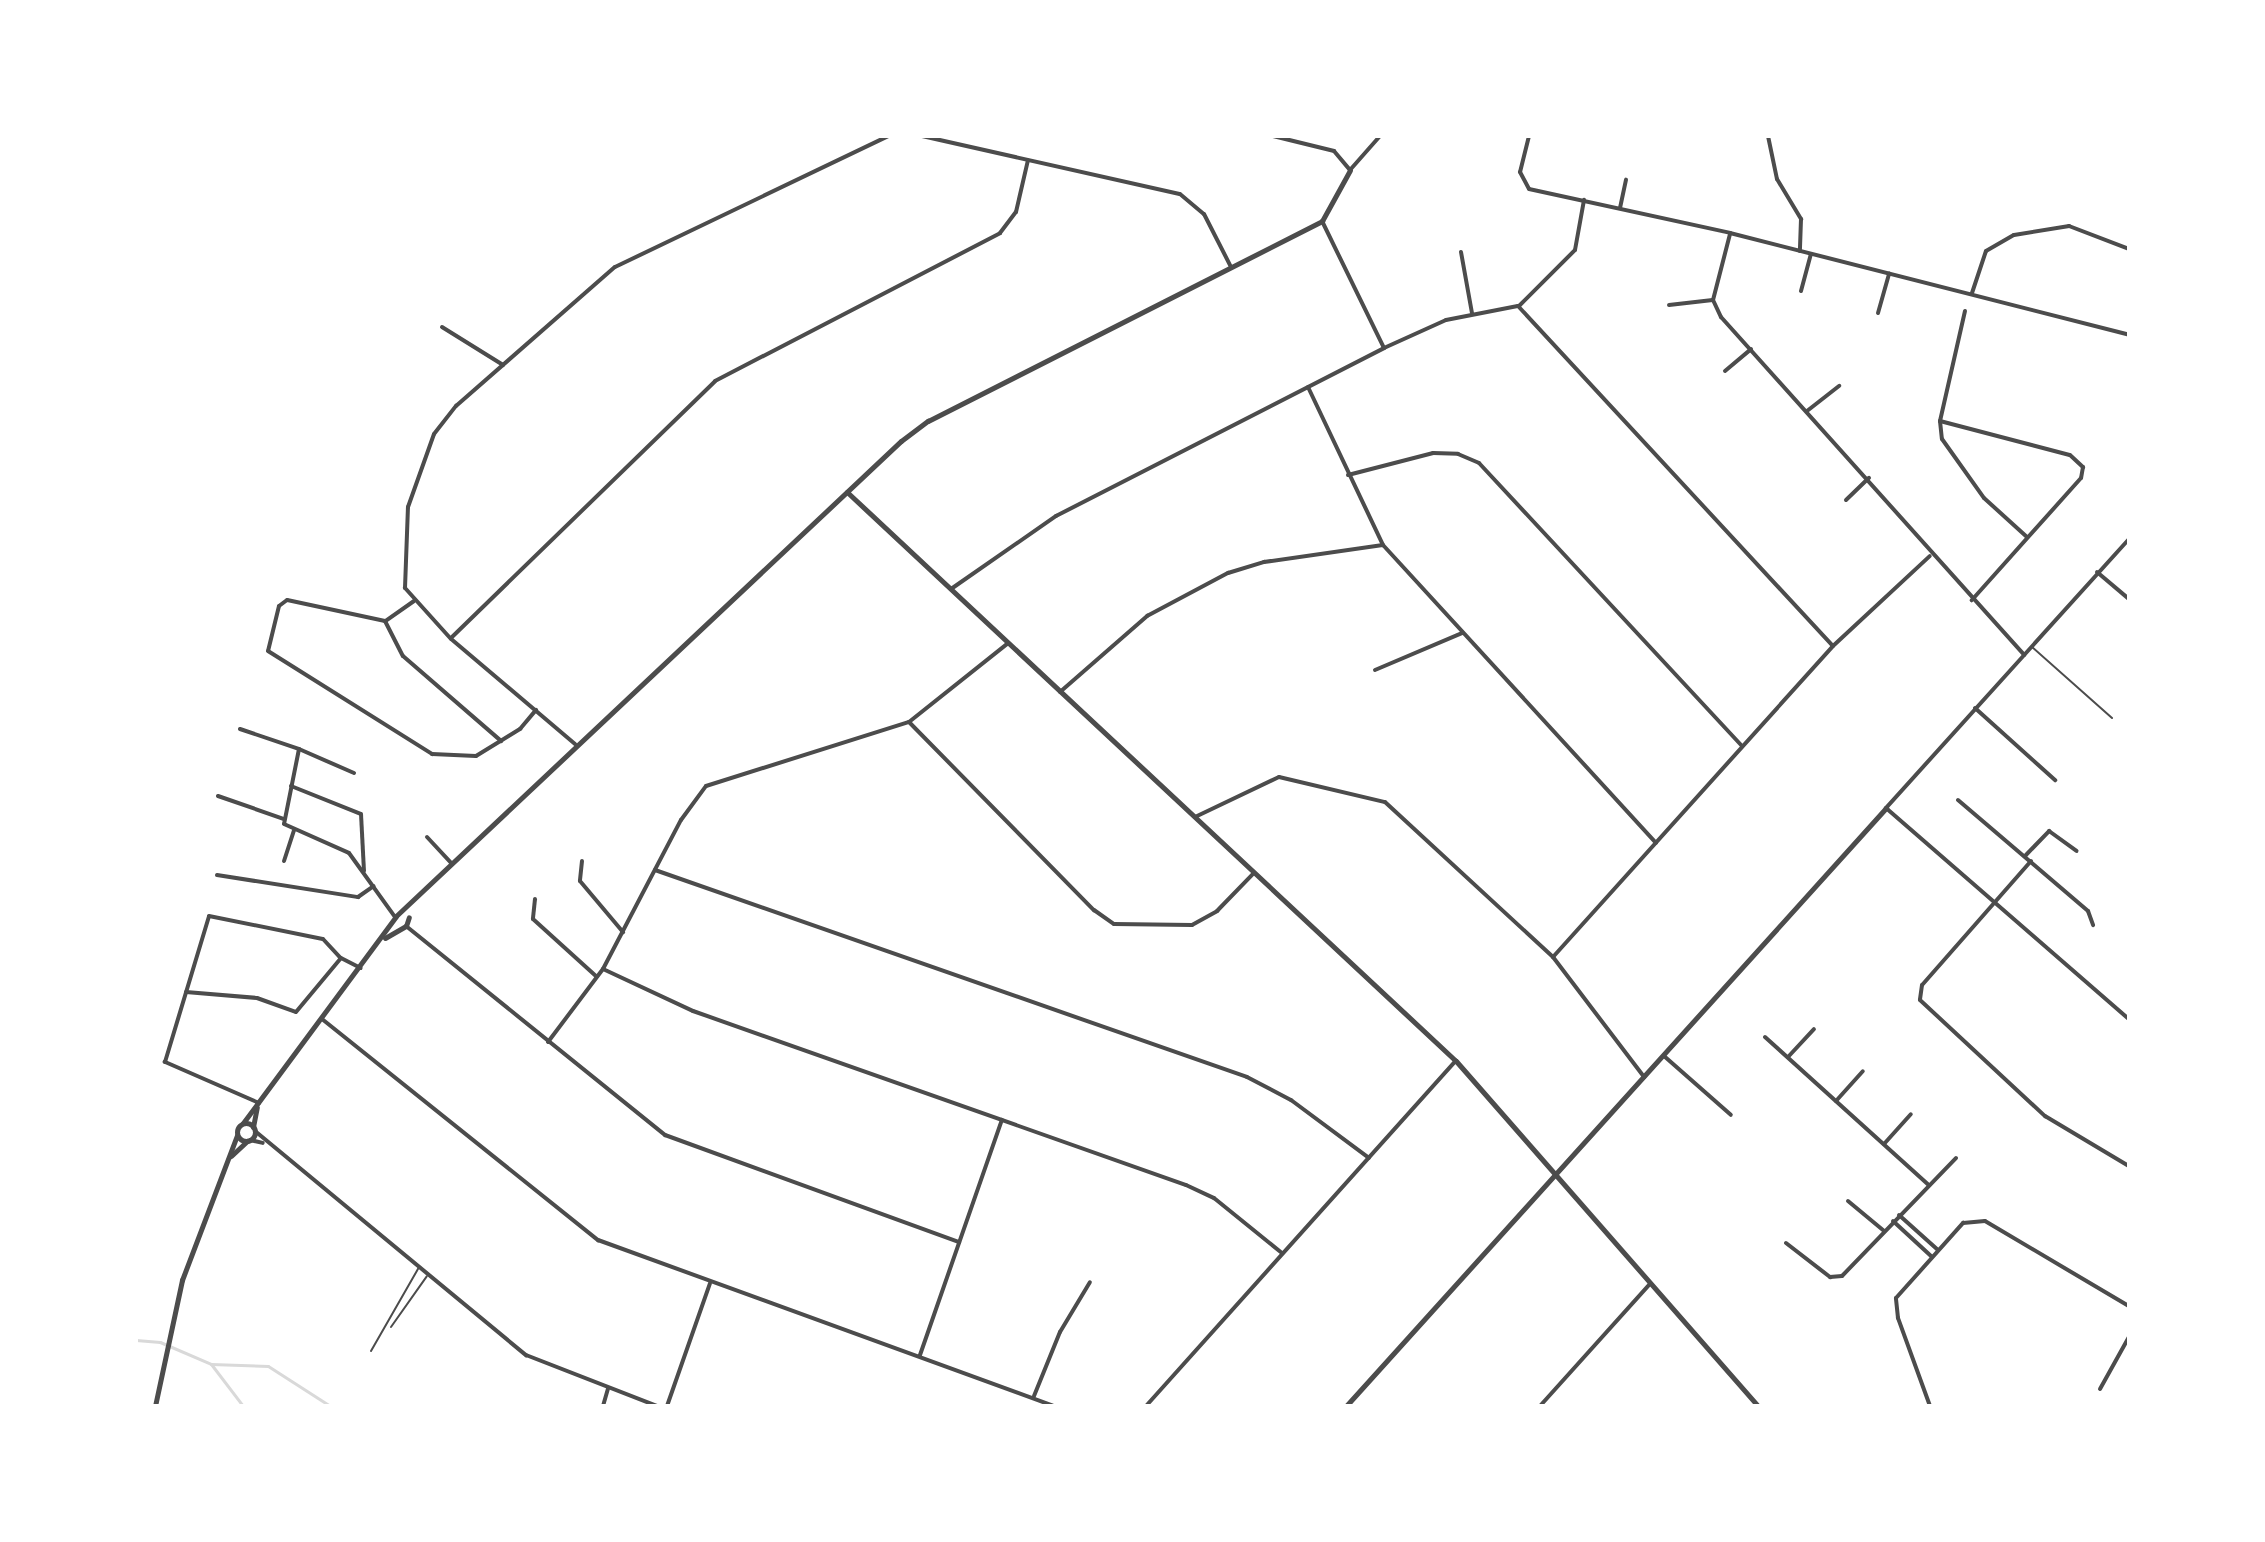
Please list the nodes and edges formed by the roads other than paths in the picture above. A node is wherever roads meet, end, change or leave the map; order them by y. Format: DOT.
graph roads {
  1 [pos="889,136"];
  2 [pos="922,136"];
  3 [pos="1273,136"];
  4 [pos="1380,136"];
  5 [pos="1529,136"];
  6 [pos="1768,136"];
  7 [pos="1028,160"];
  8 [pos="1350,170"];
  9 [pos="1626,180"];
  10 [pos="1584,200"];
  11 [pos="1620,208"];
  12 [pos="1322,221"];
  13 [pos="1730,233"];
  14 [pos="2129,249"];
  15 [pos="1800,251"];
  16 [pos="1461,252"];
  17 [pos="1811,254"];
  18 [pos="1231,267"];
  19 [pos="1889,274"];
  20 [pos="1801,291"];
  21 [pos="1972,293"];
  22 [pos="1713,300"];
  23 [pos="1669,305"];
  24 [pos="1518,306"];
  25 [pos="1965,311"];
  26 [pos="1472,313"];
  27 [pos="1878,313"];
  28 [pos="442,327"];
  29 [pos="2129,335"];
  30 [pos="1384,348"];
  31 [pos="1751,349"];
  32 [pos="503,365"];
  33 [pos="1725,371"];
  34 [pos="1839,386"];
  35 [pos="1308,387"];
  36 [pos="1807,411"];
  37 [pos="1940,421"];
  38 [pos="1348,475"];
  39 [pos="1869,478"];
  40 [pos="847,492"];
  41 [pos="1846,500"];
  42 [pos="2027,537"];
  43 [pos="2129,539"];
  44 [pos="1383,545"];
  45 [pos="1930,556"];
  46 [pos="2097,572"];
  47 [pos="951,589"];
  48 [pos="2129,599"];
  49 [pos="1972,600"];
  50 [pos="414,601"];
  51 [pos="385,621"];
  52 [pos="1462,633"];
  53 [pos="451,639"];
  54 [pos="1007,644"];
  55 [pos="1833,646"];
  56 [pos="2031,646"];
  57 [pos="2024,655"];
  58 [pos="1375,670"];
  59 [pos="1060,692"];
  60 [pos="1975,708"];
  61 [pos="536,710"];
  62 [pos="2112,718"];
  63 [pos="909,722"];
  64 [pos="240,729"];
  65 [pos="502,742"];
  66 [pos="575,744"];
  67 [pos="1742,746"];
  68 [pos="299,749"];
  69 [pos="354,773"];
  70 [pos="2055,780"];
  71 [pos="291,786"];
  72 [pos="218,796"];
  73 [pos="1958,800"];
  74 [pos="1886,808"];
  75 [pos="1195,817"];
  76 [pos="284,819"];
  77 [pos="294,831"];
  78 [pos="427,837"];
  79 [pos="1656,843"];
  80 [pos="2077,851"];
  81 [pos="2025,856"];
  82 [pos="284,861"];
  83 [pos="582,861"];
  84 [pos="2031,861"];
  85 [pos="452,864"];
  86 [pos="655,870"];
  87 [pos="364,872"];
  88 [pos="1253,874"];
  89 [pos="217,875"];
  90 [pos="374,886"];
  91 [pos="418,899"];
  92 [pos="535,899"];
  93 [pos="1994,901"];
  94 [pos="397,917"];
  95 [pos="409,917"];
  96 [pos="2093,925"];
  97 [pos="403,927"];
  98 [pos="623,932"];
  99 [pos="382,940"];
  100 [pos="1553,957"];
  101 [pos="341,958"];
  102 [pos="361,968"];
  103 [pos="603,969"];
  104 [pos="597,977"];
  105 [pos="186,992"];
  106 [pos="322,1019"];
  107 [pos="2129,1019"];
  108 [pos="1814,1029"];
  109 [pos="1765,1037"];
  110 [pos="548,1042"];
  111 [pos="1664,1056"];
  112 [pos="1788,1057"];
  113 [pos="1456,1061"];
  114 [pos="1863,1071"];
  115 [pos="1644,1077"];
  116 [pos="1836,1101"];
  117 [pos="259,1103"];
  118 [pos="1911,1114"];
  119 [pos="1731,1115"];
  120 [pos="1002,1120"];
  121 [pos="243,1123"];
  122 [pos="254,1129"];
  123 [pos="237,1135"];
  124 [pos="249,1141"];
  125 [pos="266,1144"];
  126 [pos="1884,1144"];
  127 [pos="230,1157"];
  128 [pos="1369,1158"];
  129 [pos="1956,1158"];
  130 [pos="2129,1166"];
  131 [pos="1556,1174"];
  132 [pos="1929,1185"];
  133 [pos="1848,1201"];
  134 [pos="1899,1215"];
  135 [pos="1893,1221"];
  136 [pos="1884,1231"];
  137 [pos="1920,1234"];
  138 [pos="1915,1240"];
  139 [pos="959,1242"];
  140 [pos="1786,1243"];
  141 [pos="1938,1250"];
  142 [pos="1282,1253"];
  143 [pos="1931,1256"];
  144 [pos="419,1268"];
  145 [pos="427,1275"];
  146 [pos="1090,1282"];
  147 [pos="710,1283"];
  148 [pos="1650,1284"];
  149 [pos="2129,1306"];
  150 [pos="391,1327"];
  151 [pos="2129,1337"];
  152 [pos="371,1351"];
  153 [pos="920,1355"];
  154 [pos="608,1389"];
  155 [pos="2100,1389"];
  156 [pos="1034,1396"];
  157 [pos="155,1406"];
  158 [pos="603,1406"];
  159 [pos="657,1406"];
  160 [pos="667,1406"];
  161 [pos="1053,1406"];
  162 [pos="1146,1406"];
  163 [pos="1346,1406"];
  164 [pos="1540,1406"];
  165 [pos="1758,1406"];
  166 [pos="1930,1406"];
  1 -- 32 [label="street"];
  2 -- 7 [label="street"];
  3 -- 8 [label="street"];
  4 -- 8 [label="street"];
  5 -- 10 [label="street"];
  6 -- 15 [label="street"];
  7 -- 18 [label="street"];
  7 -- 53 [label="street"];
  8 -- 12 [label="street"];
  9 -- 11 [label="street"];
  10 -- 11 [label="street"];
  10 -- 24 [label="street"];
  11 -- 13 [label="street"];
  12 -- 18 [label="street"];
  12 -- 30 [label="street"];
  13 -- 15 [label="street"];
  13 -- 22 [label="street"];
  14 -- 21 [label="street"];
  15 -- 17 [label="street"];
  16 -- 26 [label="street"];
  17 -- 19 [label="street"];
  17 -- 20 [label="street"];
  18 -- 40 [label="street"];
  19 -- 21 [label="street"];
  19 -- 27 [label="street"];
  21 -- 29 [label="street"];
  22 -- 23 [label="street"];
  22 -- 31 [label="street"];
  24 -- 26 [label="street"];
  24 -- 55 [label="street"];
  25 -- 37 [label="street"];
  26 -- 30 [label="street"];
  28 -- 32 [label="street"];
  30 -- 35 [label="street"];
  31 -- 33 [label="street"];
  31 -- 36 [label="street"];
  32 -- 50 [label="street"];
  34 -- 36 [label="street"];
  35 -- 38 [label="street"];
  35 -- 47 [label="street"];
  36 -- 39 [label="street"];
  37 -- 42 [label="street"];
  37 -- 42 [label="street"];
  38 -- 44 [label="street"];
  38 -- 67 [label="street"];
  39 -- 41 [label="street"];
  39 -- 45 [label="street"];
  40 -- 47 [label="street"];
  40 -- 66 [label="street"];
  42 -- 49 [label="street"];
  43 -- 46 [label="street"];
  44 -- 52 [label="street"];
  44 -- 59 [label="street"];
  45 -- 49 [label="street"];
  45 -- 55 [label="street"];
  46 -- 48 [label="street"];
  46 -- 56 [label="street"];
  47 -- 54 [label="street"];
  49 -- 57 [label="street"];
  50 -- 51 [label="street"];
  50 -- 53 [label="street"];
  51 -- 65 [label="street"];
  51 -- 65 [label="street"];
  52 -- 58 [label="street"];
  52 -- 79 [label="street"];
  53 -- 61 [label="street"];
  54 -- 59 [label="street"];
  54 -- 63 [label="street"];
  55 -- 67 [label="street"];
  56 -- 57 [label="street"];
  56 -- 62 [label="lane"];
  57 -- 60 [label="street"];
  59 -- 75 [label="street"];
  60 -- 70 [label="street"];
  60 -- 74 [label="street"];
  61 -- 65 [label="street"];
  61 -- 66 [label="street"];
  63 -- 86 [label="street"];
  63 -- 88 [label="street"];
  64 -- 68 [label="street"];
  66 -- 85 [label="street"];
  67 -- 79 [label="street"];
  68 -- 69 [label="street"];
  68 -- 71 [label="street"];
  71 -- 76 [label="street"];
  71 -- 87 [label="street"];
  72 -- 76 [label="street"];
  73 -- 81 [label="street"];
  74 -- 93 [label="street"];
  74 -- 111 [label="street"];
  75 -- 88 [label="street"];
  75 -- 100 [label="street"];
  76 -- 77 [label="street"];
  77 -- 82 [label="street"];
  77 -- 87 [label="street"];
  78 -- 85 [label="street"];
  79 -- 100 [label="street"];
  80 -- 81 [label="street"];
  81 -- 84 [label="street"];
  83 -- 98 [label="street"];
  84 -- 93 [label="street"];
  84 -- 96 [label="street"];
  85 -- 91 [label="street"];
  86 -- 98 [label="street"];
  86 -- 128 [label="street"];
  87 -- 90 [label="street"];
  88 -- 113 [label="street"];
  89 -- 90 [label="street"];
  90 -- 94 [label="street"];
  91 -- 94 [label="street"];
  91 -- 95 [label="street"];
  92 -- 104 [label="street"];
  93 -- 107 [label="street"];
  93 -- 130 [label="street"];
  94 -- 95 [label="street"];
  94 -- 97 [label="street"];
  94 -- 99 [label="street"];
  95 -- 97 [label="street"];
  97 -- 99 [label="street"];
  97 -- 110 [label="street"];
  98 -- 103 [label="street"];
  99 -- 102 [label="street"];
  100 -- 115 [label="street"];
  101 -- 102 [label="street"];
  101 -- 105 [label="street"];
  101 -- 105 [label="street"];
  102 -- 106 [label="street"];
  103 -- 104 [label="street"];
  103 -- 120 [label="street"];
  104 -- 110 [label="street"];
  105 -- 117 [label="street"];
  106 -- 117 [label="street"];
  106 -- 147 [label="street"];
  108 -- 112 [label="street"];
  109 -- 112 [label="street"];
  110 -- 139 [label="street"];
  111 -- 115 [label="street"];
  111 -- 119 [label="street"];
  112 -- 116 [label="street"];
  113 -- 128 [label="street"];
  113 -- 131 [label="street"];
  114 -- 116 [label="street"];
  115 -- 131 [label="street"];
  116 -- 126 [label="street"];
  117 -- 121 [label="street"];
  117 -- 122 [label="street"];
  118 -- 126 [label="street"];
  120 -- 139 [label="street"];
  120 -- 142 [label="street"];
  121 -- 122 [label="street"];
  121 -- 123 [label="street"];
  122 -- 124 [label="street"];
  122 -- 125 [label="street"];
  123 -- 124 [label="street"];
  123 -- 127 [label="street"];
  124 -- 125 [label="street"];
  124 -- 127 [label="street"];
  125 -- 144 [label="street"];
  126 -- 132 [label="street"];
  127 -- 157 [label="street"];
  128 -- 142 [label="street"];
  129 -- 132 [label="street"];
  131 -- 148 [label="street"];
  131 -- 163 [label="street"];
  132 -- 134 [label="street"];
  133 -- 136 [label="street"];
  134 -- 135 [label="street"];
  134 -- 137 [label="street"];
  135 -- 136 [label="street"];
  135 -- 138 [label="street"];
  136 -- 140 [label="street"];
  137 -- 138 [label="street"];
  137 -- 141 [label="street"];
  138 -- 143 [label="street"];
  139 -- 153 [label="street"];
  141 -- 143 [label="street"];
  141 -- 149 [label="street"];
  142 -- 162 [label="street"];
  143 -- 166 [label="street"];
  144 -- 145 [label="street"];
  144 -- 152 [label="lane"];
  145 -- 150 [label="lane"];
  145 -- 154 [label="street"];
  146 -- 156 [label="street"];
  147 -- 153 [label="street"];
  147 -- 160 [label="street"];
  148 -- 164 [label="street"];
  148 -- 165 [label="street"];
  151 -- 155 [label="street"];
  153 -- 156 [label="street"];
  154 -- 158 [label="street"];
  154 -- 159 [label="street"];
  156 -- 161 [label="street"];
}
